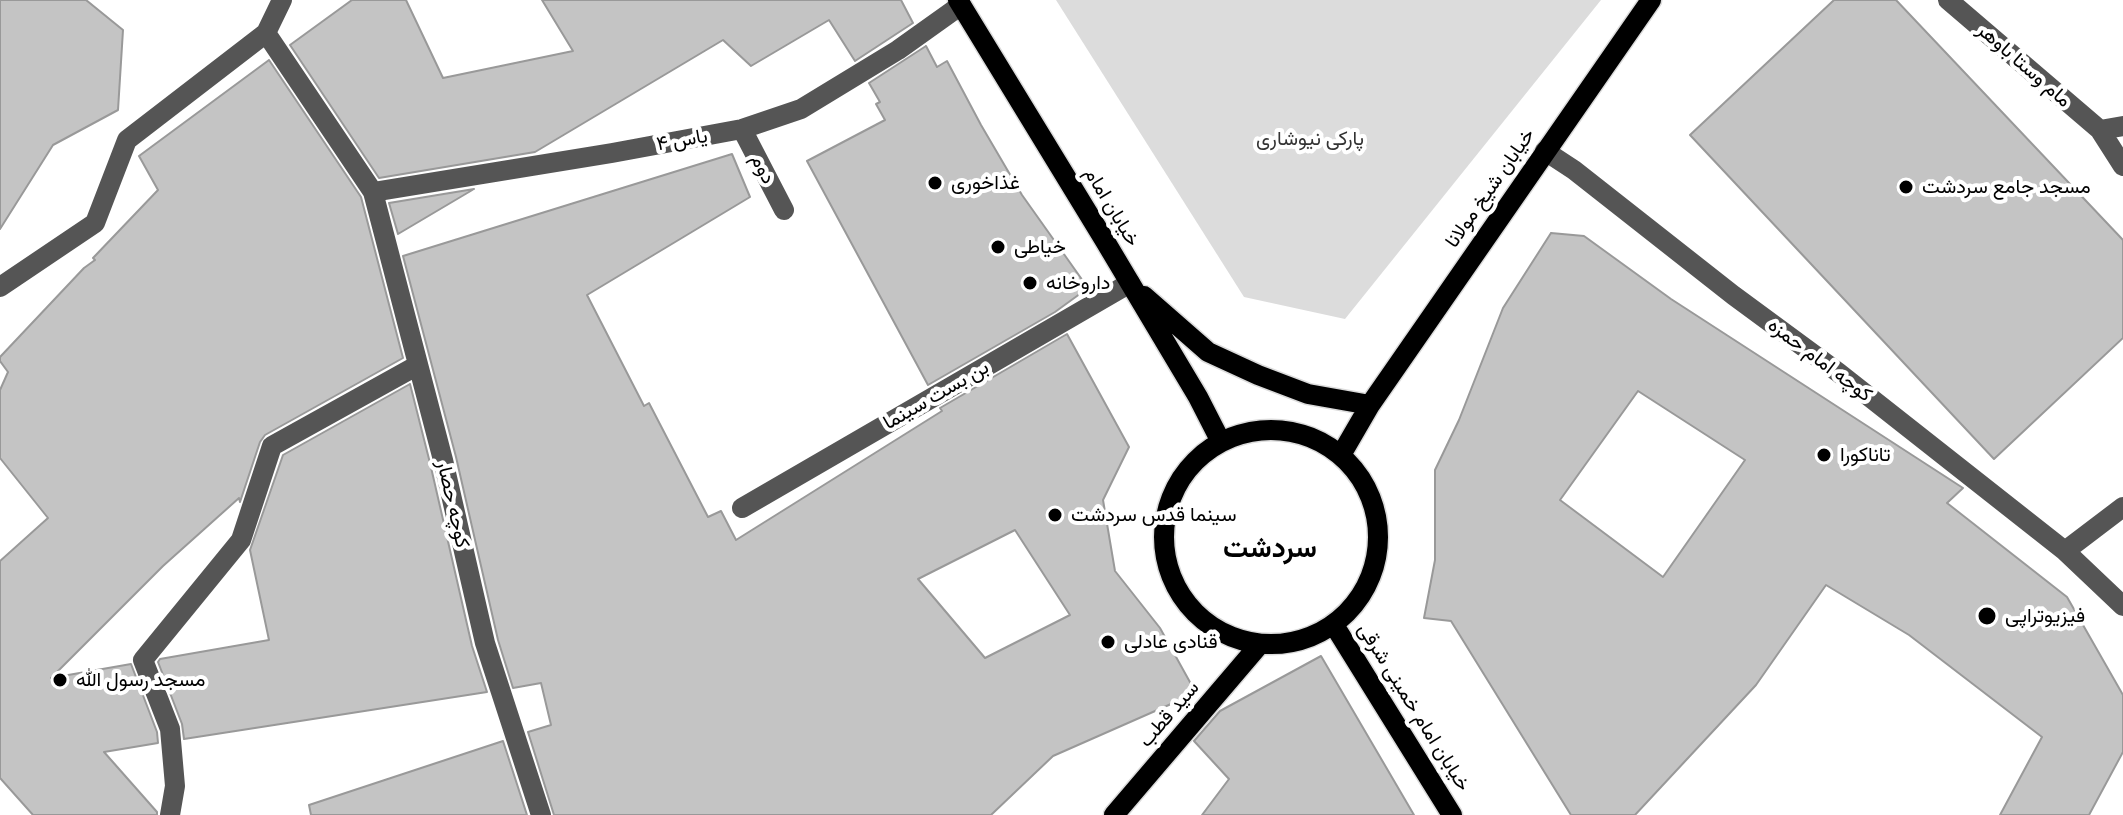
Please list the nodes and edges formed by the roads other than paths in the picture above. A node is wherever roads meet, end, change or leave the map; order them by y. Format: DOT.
graph roads {
  1 [pos="282,0"];
  2 [pos="1651,0"];
  3 [pos="1948,0"];
  4 [pos="960,3"];
  5 [pos="266,33"];
  6 [pos="2123,126"];
  7 [pos="742,129"];
  8 [pos="2100,130"];
  9 [pos="1545,151"];
  10 [pos="2123,166"];
  11 [pos="373,192"];
  12 [pos="784,210"];
  13 [pos="1130,283"];
  14 [pos="0,287"];
  15 [pos="418,365"];
  16 [pos="1370,405"];
  17 [pos="1221,442"];
  18 [pos="1341,455"];
  19 [pos="2123,507"];
  20 [pos="742,508"];
  21 [pos="2065,551"];
  22 [pos="2123,606"];
  23 [pos="1334,625"];
  24 [pos="1260,644"];
  25 [pos="170,815"];
  26 [pos="541,815"];
  27 [pos="1114,815"];
  28 [pos="1452,815"];
  1 -- 5 [label="street"];
  2 -- 9 [label="main road, خیابان شیخ مولانا"];
  3 -- 8 [label="street, مام وستا باوهر"];
  4 -- 7 [label="street, یاس ۴"];
  4 -- 13 [label="main road, خیابان امام"];
  5 -- 11 [label="street, کوچه حصار"];
  5 -- 14 [label="street"];
  6 -- 8 [label="street"];
  7 -- 11 [label="street, یاس ۴"];
  7 -- 12 [label="street, دوم"];
  8 -- 10 [label="street, مام وستا باوهر"];
  9 -- 16 [label="main road, خیابان شیخ مولانا"];
  9 -- 21 [label="street, کوچه امام حمزه"];
  11 -- 15 [label="street, کوچه حصار"];
  13 -- 16 [label="main road"];
  13 -- 17 [label="main road, خیابان امام"];
  13 -- 20 [label="street, بن بست سینما"];
  15 -- 25 [label="street"];
  15 -- 26 [label="street, کوچه حصار"];
  16 -- 18 [label="main road, خیابان شیخ مولانا"];
  17 -- 18 [label="main road"];
  17 -- 24 [label="main road"];
  18 -- 23 [label="main road"];
  19 -- 21 [label="street"];
  21 -- 22 [label="street, کوچه امام حمزه"];
  23 -- 24 [label="main road"];
  23 -- 28 [label="main road, خیابان امام خمینی شرقی"];
  24 -- 27 [label="main road, سید قطب"];
}
